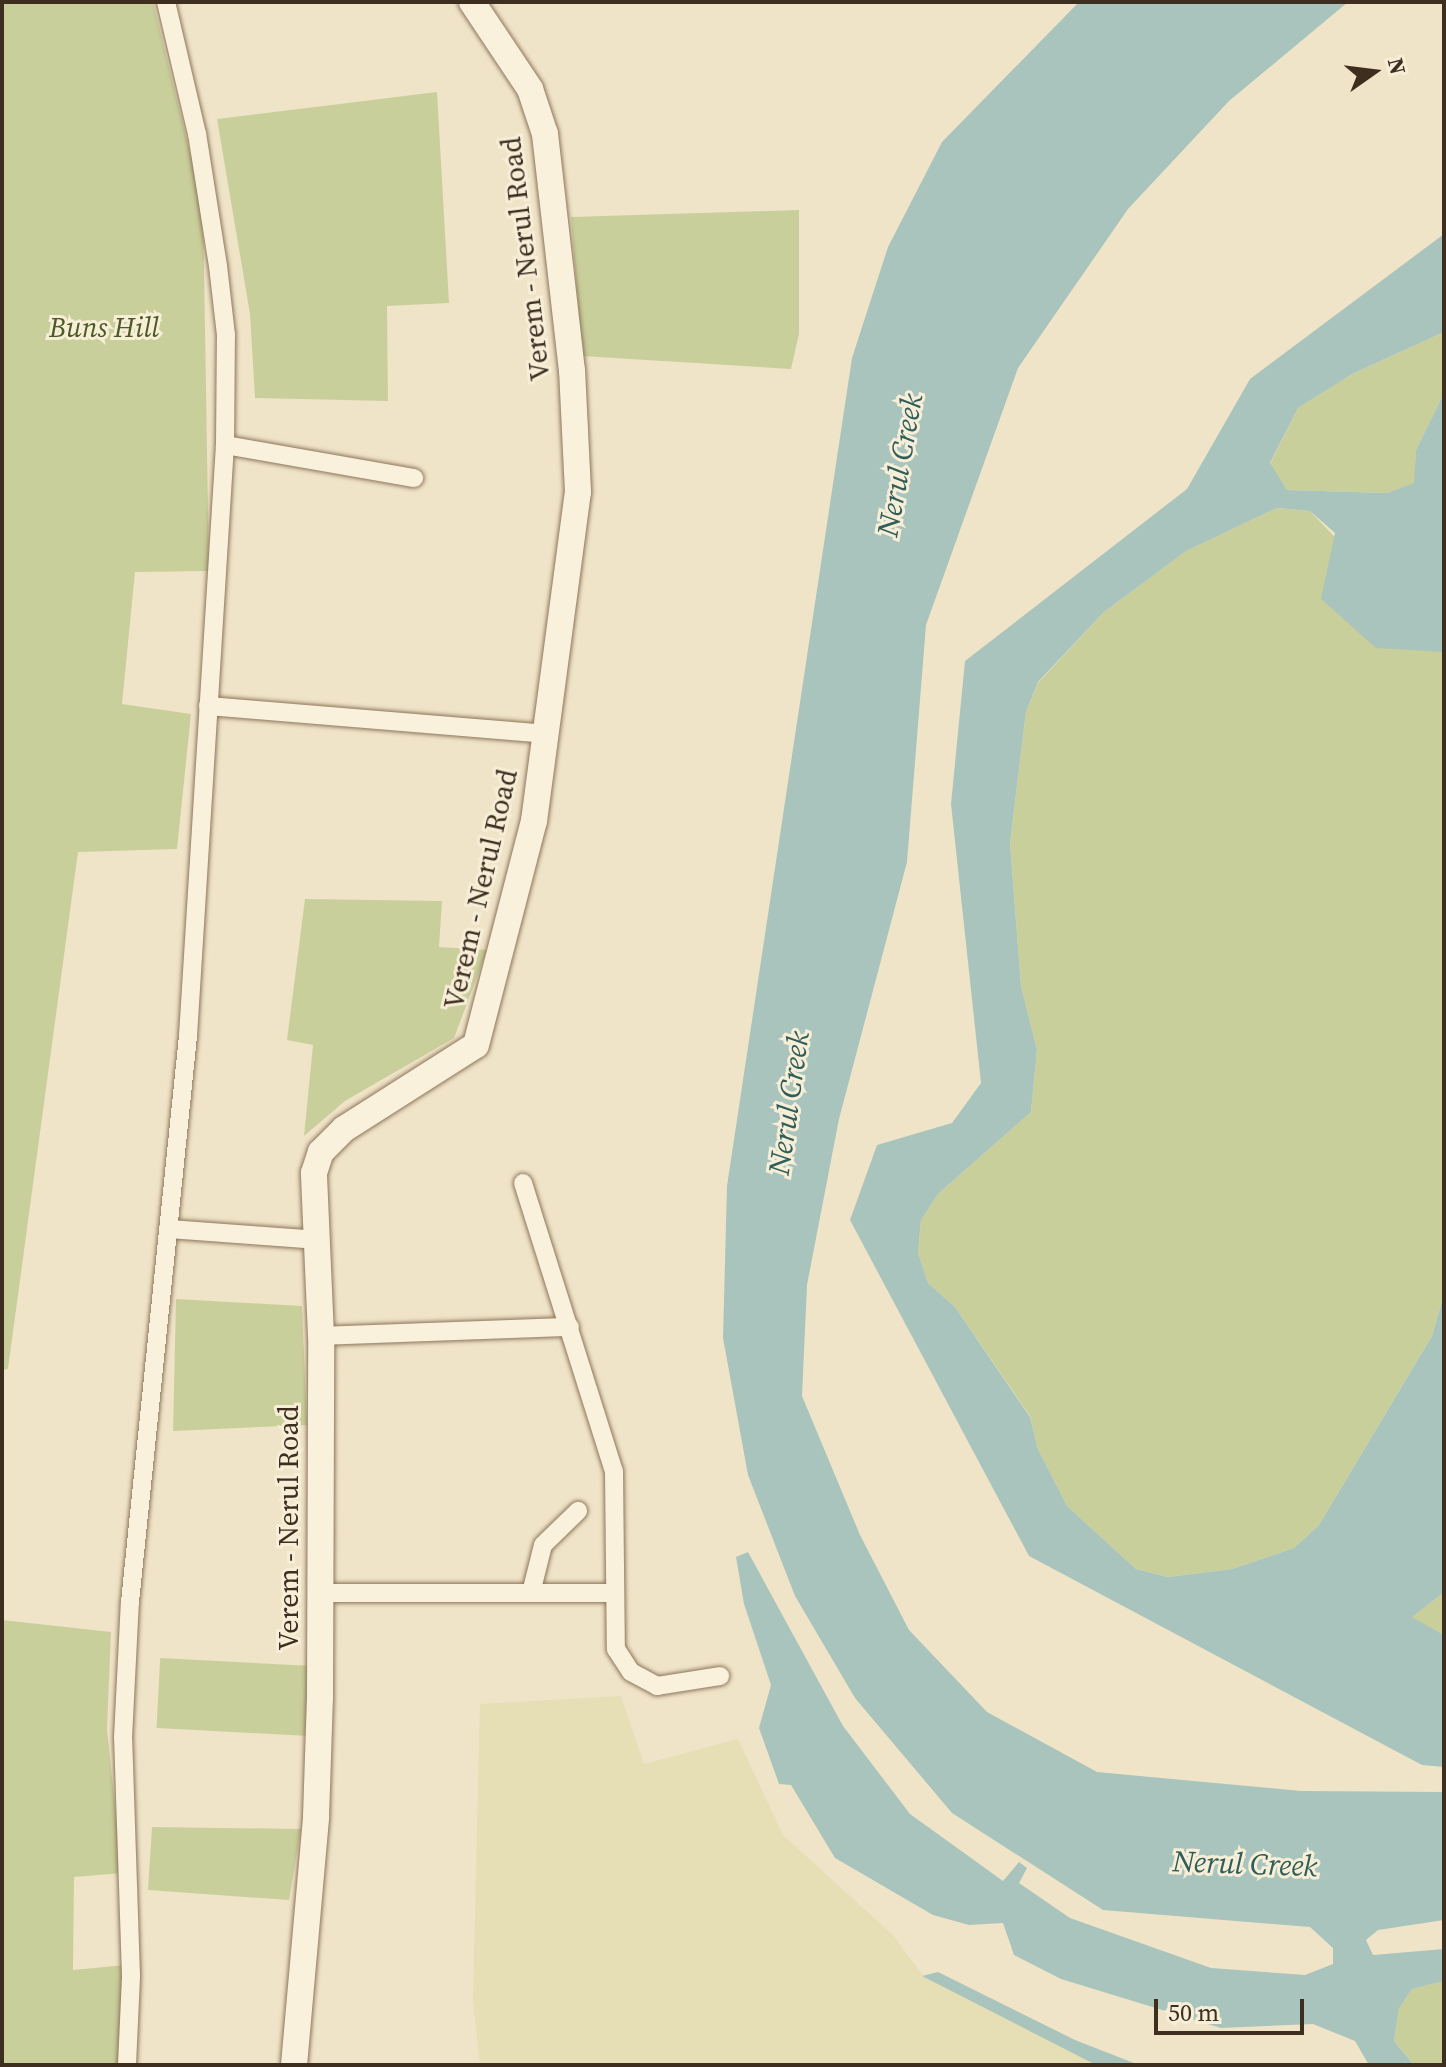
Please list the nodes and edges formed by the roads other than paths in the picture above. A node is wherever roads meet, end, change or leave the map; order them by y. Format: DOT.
graph roads {
  1 [pos="166,2"];
  2 [pos="472,2"];
  3 [pos="225,445"];
  4 [pos="414,478"];
  5 [pos="208,706"];
  6 [pos="545,734"];
  7 [pos="523,1183"];
  8 [pos="168,1229"];
  9 [pos="317,1240"];
  10 [pos="570,1327"];
  11 [pos="321,1336"];
  12 [pos="578,1511"];
  13 [pos="322,1593"];
  14 [pos="531,1593"];
  15 [pos="615,1593"];
  16 [pos="720,1676"];
  17 [pos="127,2065"];
  18 [pos="294,2065"];
  1 -- 3 [label="street"];
  2 -- 6 [label="main road, Verem - Nerul Road"];
  3 -- 4 [label="street"];
  3 -- 5 [label="street"];
  5 -- 6 [label="street"];
  5 -- 8 [label="street"];
  6 -- 9 [label="main road, Verem - Nerul Road"];
  7 -- 10 [label="street"];
  8 -- 9 [label="street"];
  8 -- 17 [label="street"];
  9 -- 11 [label="main road, Verem - Nerul Road"];
  10 -- 11 [label="street"];
  10 -- 15 [label="street"];
  11 -- 13 [label="main road, Verem - Nerul Road"];
  12 -- 14 [label="street"];
  13 -- 14 [label="street"];
  13 -- 18 [label="main road, Verem - Nerul Road"];
  14 -- 15 [label="street"];
  15 -- 16 [label="street"];
}
